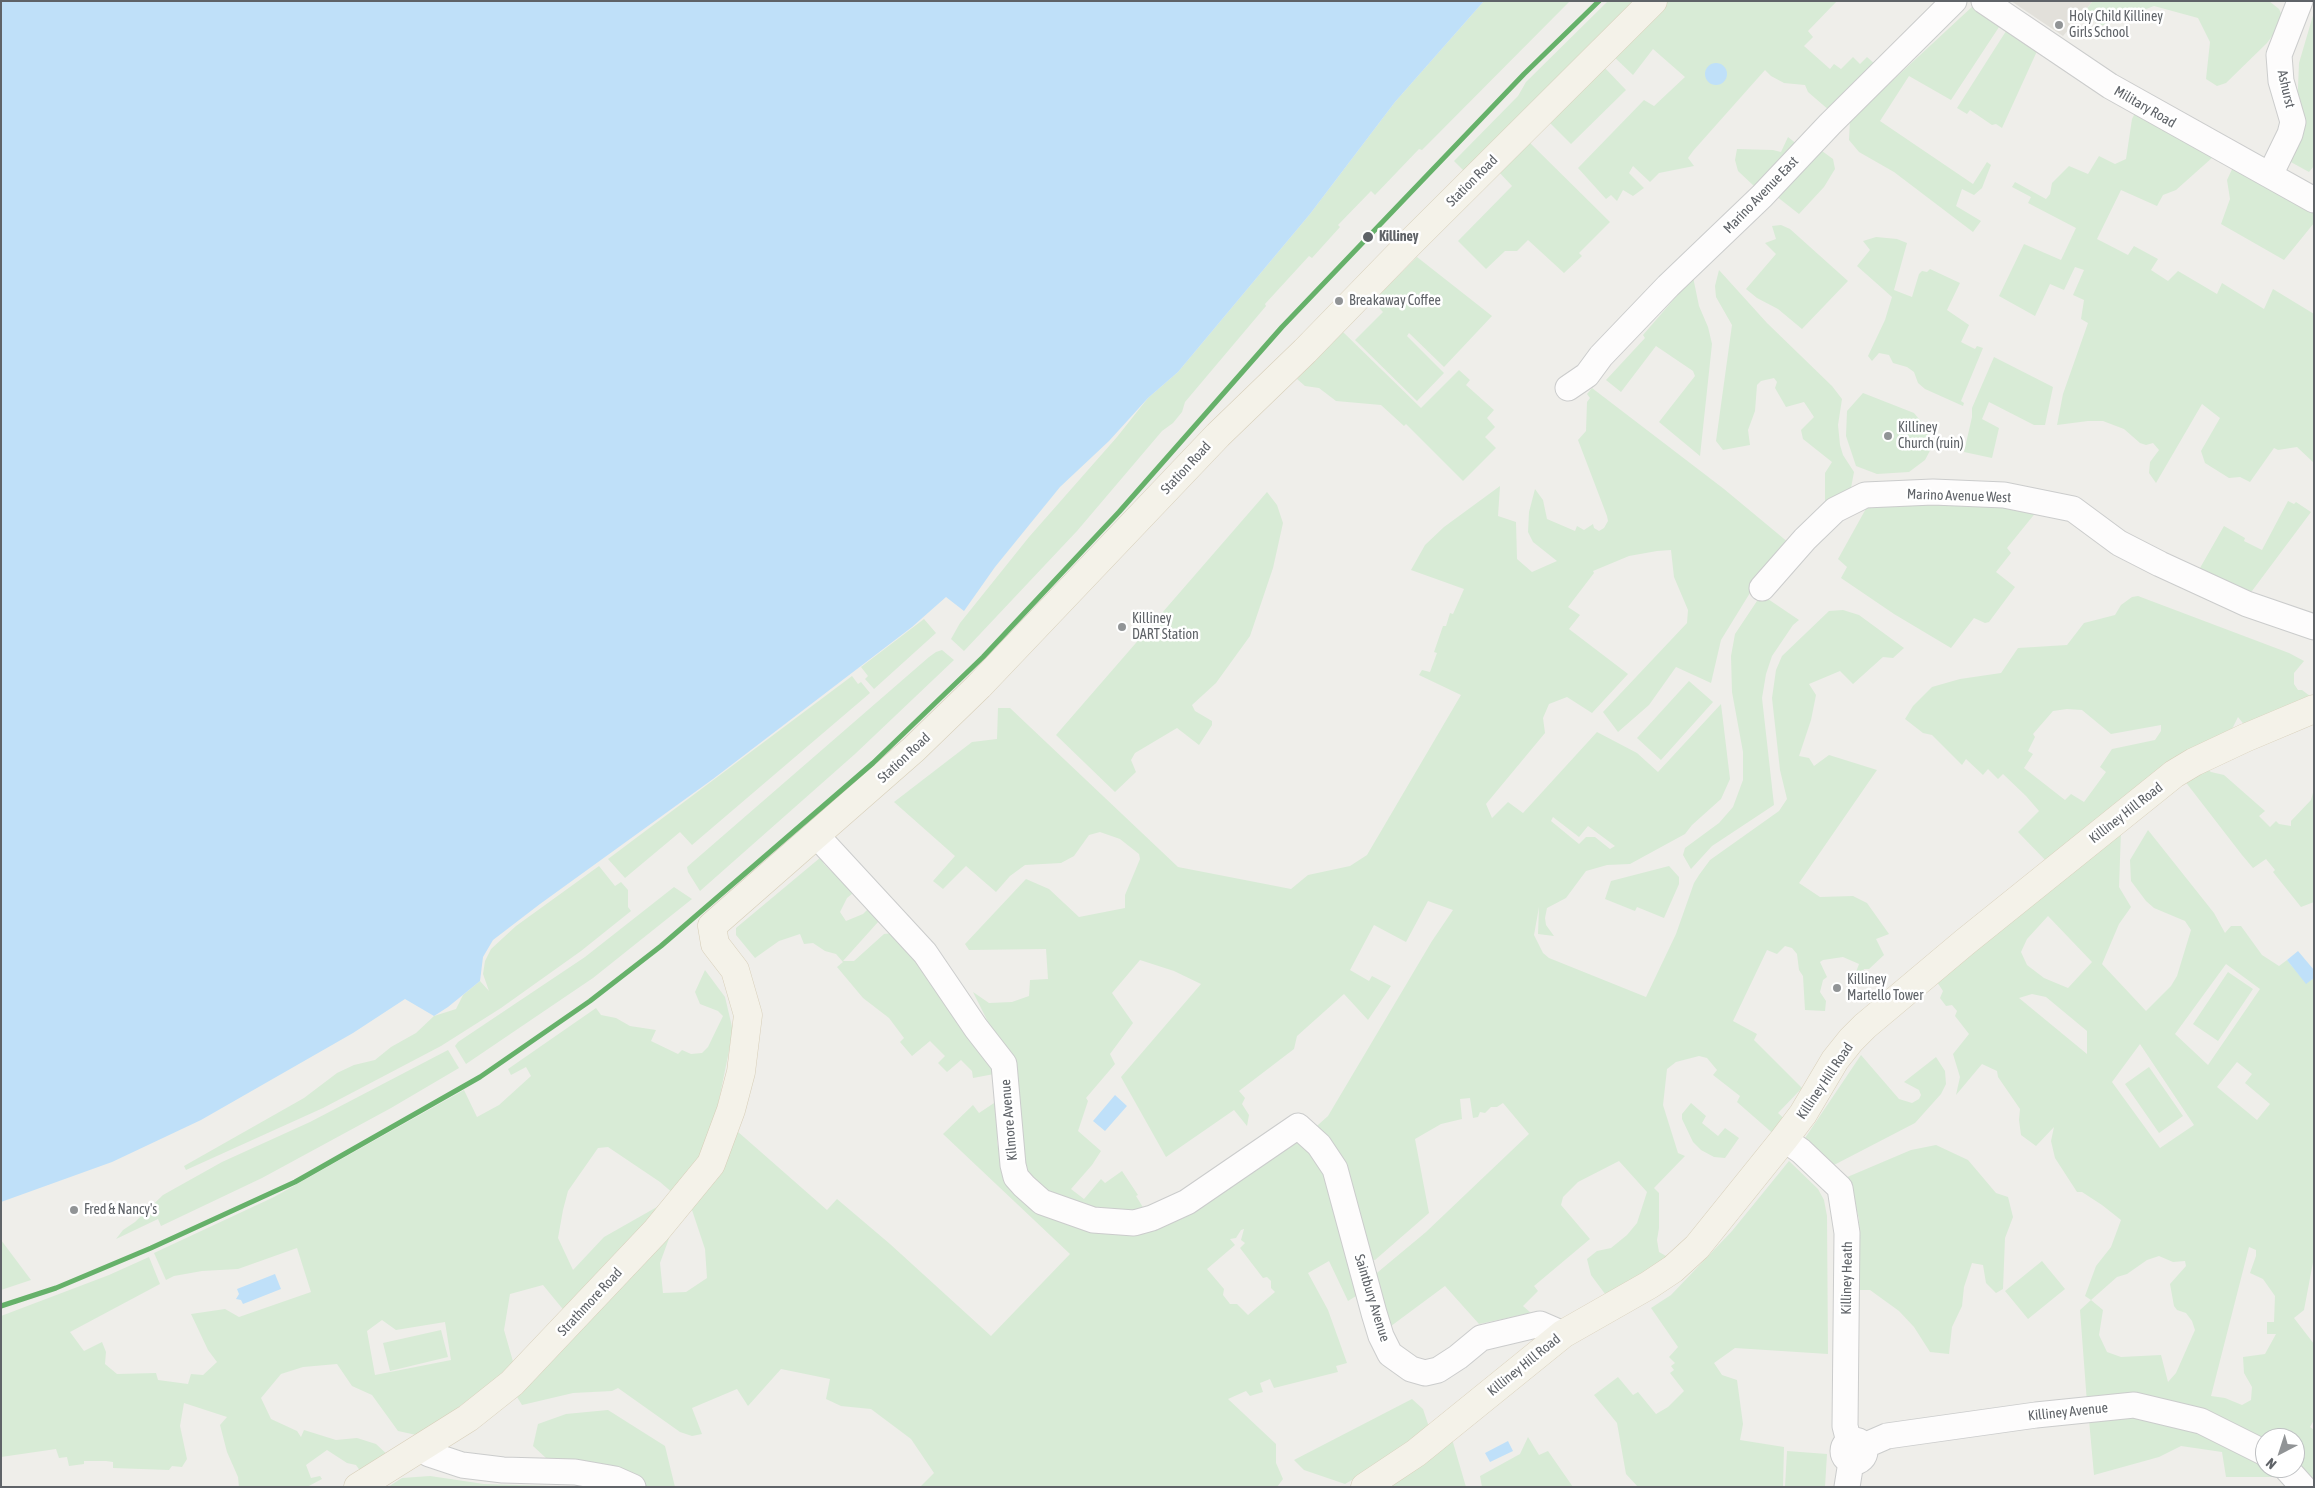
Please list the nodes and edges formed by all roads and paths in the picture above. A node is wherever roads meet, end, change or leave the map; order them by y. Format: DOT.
graph roads {
  1 [pos="1653,1"];
  2 [pos="1954,1"];
  3 [pos="1984,1"];
  4 [pos="2300,1"];
  5 [pos="2270,175"];
  6 [pos="2314,200"];
  7 [pos="1568,388"];
  8 [pos="1762,588"];
  9 [pos="2314,626"];
  10 [pos="2314,709"];
  11 [pos="826,846"];
  12 [pos="712,926"];
  13 [pos="1298,1126"];
  14 [pos="1784,1140"];
  15 [pos="1563,1334"];
  16 [pos="425,1447"];
  17 [pos="2255,1448"];
  18 [pos="1855,1450"];
  19 [pos="358,1487"];
  20 [pos="633,1487"];
  21 [pos="1365,1487"];
  22 [pos="1847,1487"];
  1 -- 11 [label="main road, Station Road"];
  2 -- 7 [label="street, Marino Avenue East"];
  3 -- 5 [label="street, Military Road"];
  4 -- 5 [label="street, Ashurst"];
  5 -- 6 [label="street, Military Road"];
  8 -- 9 [label="street, Marino Avenue West"];
  10 -- 14 [label="main road, Killiney Hill Road"];
  11 -- 12 [label="main road, Station Road"];
  11 -- 13 [label="street, Kilmore Avenue"];
  12 -- 16 [label="main road, Strathmore Road"];
  13 -- 15 [label="street, Saintbury Avenue"];
  14 -- 15 [label="main road, Killiney Hill Road"];
  14 -- 18 [label="street, Killiney Heath"];
  15 -- 21 [label="main road, Killiney Hill Road"];
  16 -- 19 [label="main road, Strathmore Road"];
  16 -- 20 [label="street"];
  17 -- 18 [label="street, Killiney Avenue"];
  18 -- 22 [label="street, Killiney Heath"];
}
